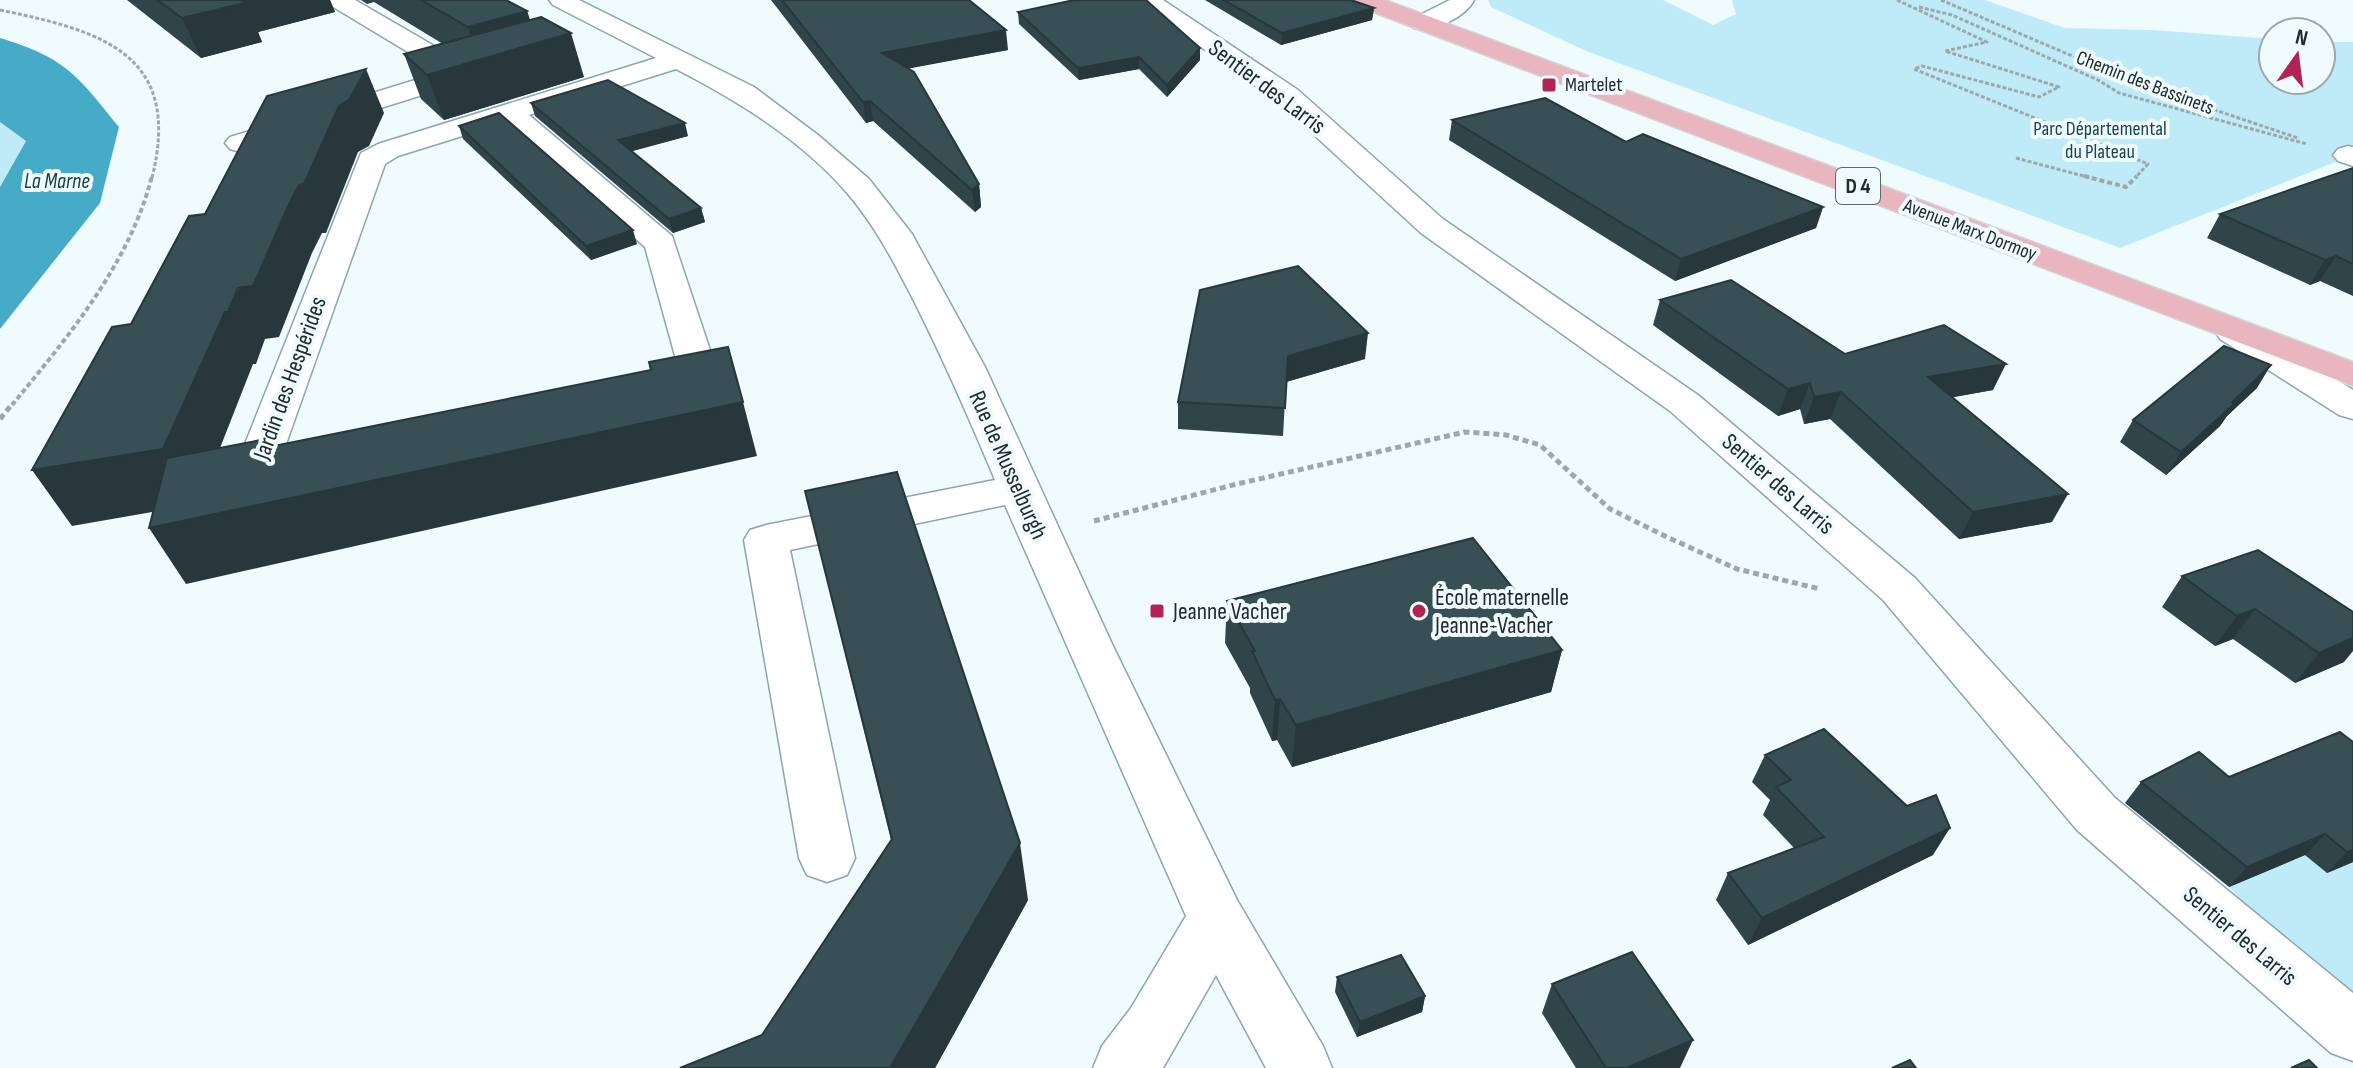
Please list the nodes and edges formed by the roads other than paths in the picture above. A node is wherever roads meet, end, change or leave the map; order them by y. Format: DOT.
graph roads {
  1 [pos="338,0"];
  2 [pos="561,0"];
  3 [pos="1147,0"];
  4 [pos="1363,0"];
  5 [pos="1438,9"];
  6 [pos="678,60"];
  7 [pos="508,112"];
  8 [pos="240,143"];
  9 [pos="2233,331"];
  10 [pos="2353,356"];
  11 [pos="2353,375"];
  12 [pos="642,402"];
  13 [pos="2353,407"];
  14 [pos="319,467"];
  15 [pos="1019,489"];
  16 [pos="827,858"];
  17 [pos="1216,918"];
  18 [pos="2353,1032"];
  19 [pos="1125,1068"];
  20 [pos="1300,1068"];
  1 -- 8 [label="street"];
  2 -- 6 [label="street, Rue de Musselburgh"];
  3 -- 18 [label="street, Sentier des Larris"];
  4 -- 5 [label="main road, Avenue Marx Dormoy / D 4"];
  5 -- 9 [label="main road, Avenue Marx Dormoy / D 4"];
  5 -- 10 [label="main road, Avenue Marx Dormoy / D 4"];
  6 -- 7 [label="street, Jardin des Hespérides"];
  6 -- 15 [label="street, Rue de Musselburgh"];
  7 -- 12 [label="street"];
  7 -- 14 [label="street, Jardin des Hespérides"];
  9 -- 11 [label="main road, Avenue Marx Dormoy / D 4"];
  9 -- 13 [label="street"];
  15 -- 16 [label="street"];
  15 -- 17 [label="street, Rue de Musselburgh"];
  17 -- 19 [label="street"];
  17 -- 20 [label="street, Rue de Musselburgh"];
}
